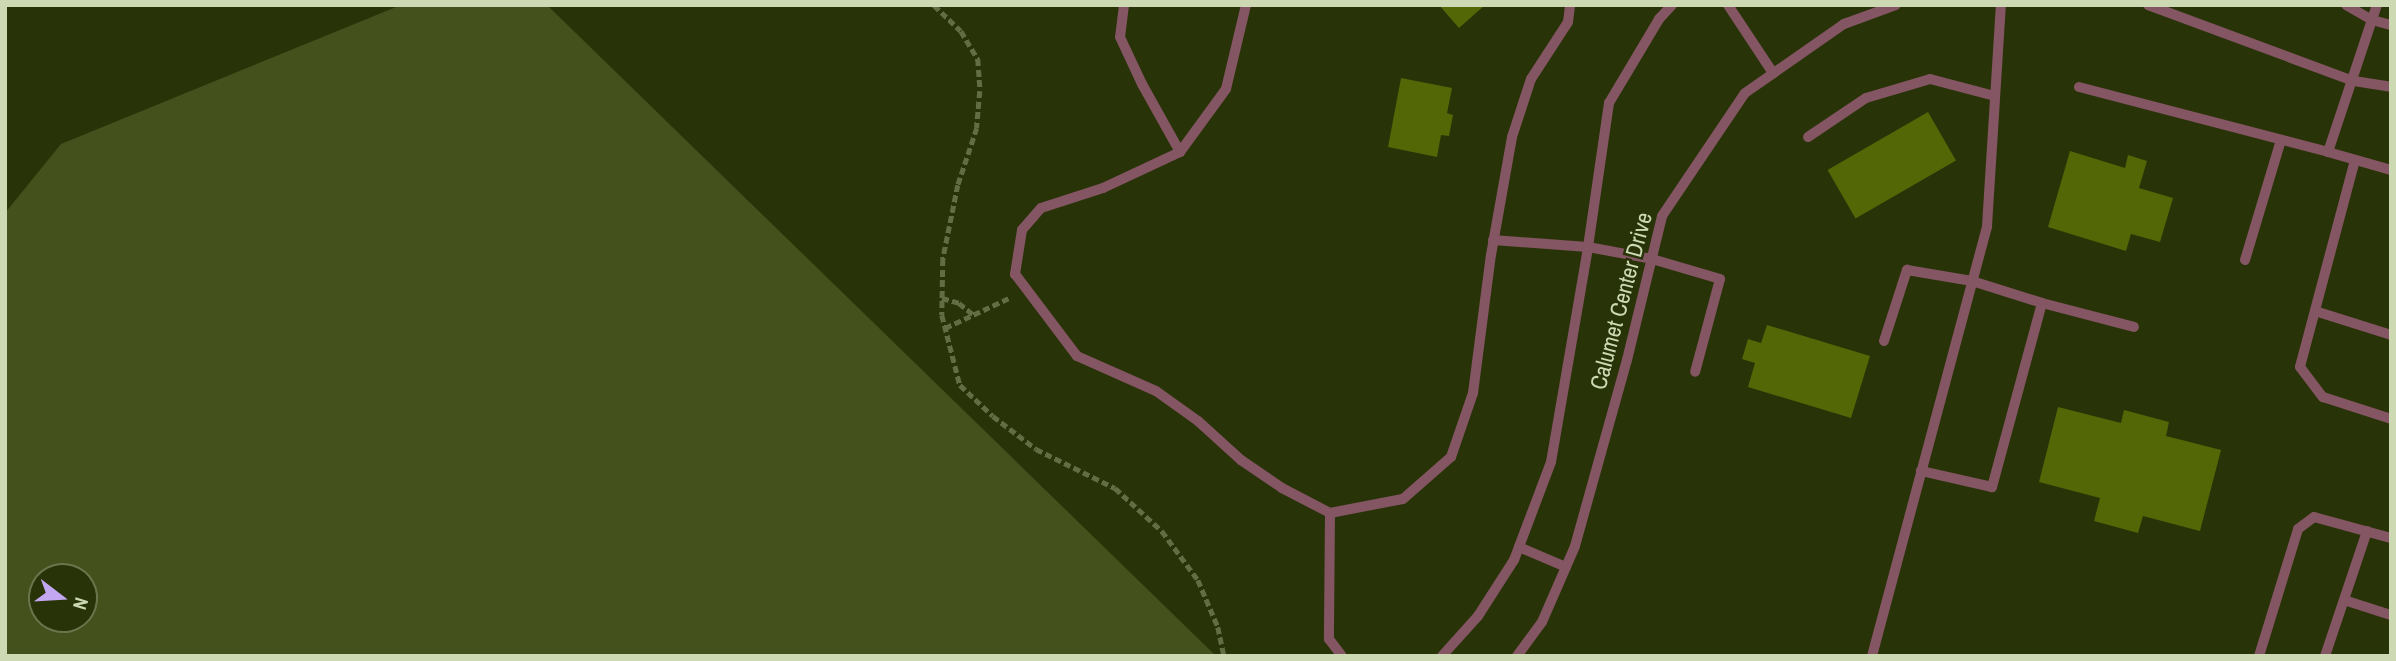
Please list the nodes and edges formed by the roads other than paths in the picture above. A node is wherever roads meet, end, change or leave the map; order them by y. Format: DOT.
graph roads {
  1 [pos="1124,5"];
  2 [pos="1246,5"];
  3 [pos="1570,5"];
  4 [pos="1672,5"];
  5 [pos="1728,5"];
  6 [pos="1896,5"];
  7 [pos="2001,5"];
  8 [pos="2148,5"];
  9 [pos="2346,5"];
  10 [pos="2377,5"];
  11 [pos="2372,20"];
  12 [pos="2391,25"];
  13 [pos="1773,74"];
  14 [pos="2354,80"];
  15 [pos="2079,87"];
  16 [pos="2391,87"];
  17 [pos="1995,96"];
  18 [pos="1808,136"];
  19 [pos="2281,140"];
  20 [pos="1180,152"];
  21 [pos="2328,152"];
  22 [pos="2355,160"];
  23 [pos="2391,170"];
  24 [pos="1493,240"];
  25 [pos="1588,247"];
  26 [pos="1652,259"];
  27 [pos="2245,260"];
  28 [pos="1972,281"];
  29 [pos="2042,303"];
  30 [pos="2315,311"];
  31 [pos="2134,327"];
  32 [pos="2391,335"];
  33 [pos="1884,341"];
  34 [pos="1695,372"];
  35 [pos="2390,416"];
  36 [pos="1921,471"];
  37 [pos="1330,513"];
  38 [pos="2367,531"];
  39 [pos="2391,538"];
  40 [pos="1519,547"];
  41 [pos="1566,567"];
  42 [pos="2344,600"];
  43 [pos="2391,615"];
  44 [pos="1342,656"];
  45 [pos="1442,656"];
  46 [pos="1517,656"];
  47 [pos="1872,656"];
  48 [pos="2259,656"];
  49 [pos="2325,656"];
  1 -- 20 [label="lane"];
  2 -- 20 [label="lane"];
  3 -- 24 [label="lane"];
  4 -- 25 [label="lane, Calumet Center Drive"];
  5 -- 13 [label="lane"];
  6 -- 13 [label="lane, Calumet Center Drive"];
  7 -- 17 [label="lane"];
  8 -- 14 [label="lane"];
  9 -- 11 [label="lane"];
  10 -- 11 [label="lane"];
  11 -- 12 [label="lane"];
  11 -- 14 [label="lane"];
  13 -- 26 [label="lane, Calumet Center Drive"];
  14 -- 16 [label="lane"];
  14 -- 21 [label="lane"];
  15 -- 19 [label="lane"];
  17 -- 18 [label="lane"];
  17 -- 28 [label="lane"];
  19 -- 21 [label="lane"];
  19 -- 27 [label="lane"];
  20 -- 37 [label="lane"];
  21 -- 22 [label="lane"];
  22 -- 23 [label="lane"];
  22 -- 30 [label="lane"];
  24 -- 25 [label="lane"];
  24 -- 37 [label="lane"];
  25 -- 26 [label="lane"];
  25 -- 40 [label="lane, Calumet Center Drive"];
  26 -- 34 [label="lane"];
  26 -- 41 [label="lane, Calumet Center Drive"];
  28 -- 29 [label="lane"];
  28 -- 33 [label="lane"];
  28 -- 36 [label="lane"];
  29 -- 31 [label="lane"];
  29 -- 36 [label="lane"];
  30 -- 32 [label="lane"];
  30 -- 35 [label="lane"];
  36 -- 47 [label="lane"];
  37 -- 44 [label="lane"];
  38 -- 39 [label="lane"];
  38 -- 42 [label="lane"];
  38 -- 48 [label="lane"];
  40 -- 41 [label="lane"];
  40 -- 45 [label="lane, Calumet Center Drive"];
  41 -- 46 [label="lane, Calumet Center Drive"];
  42 -- 43 [label="lane"];
  42 -- 49 [label="lane"];
}
